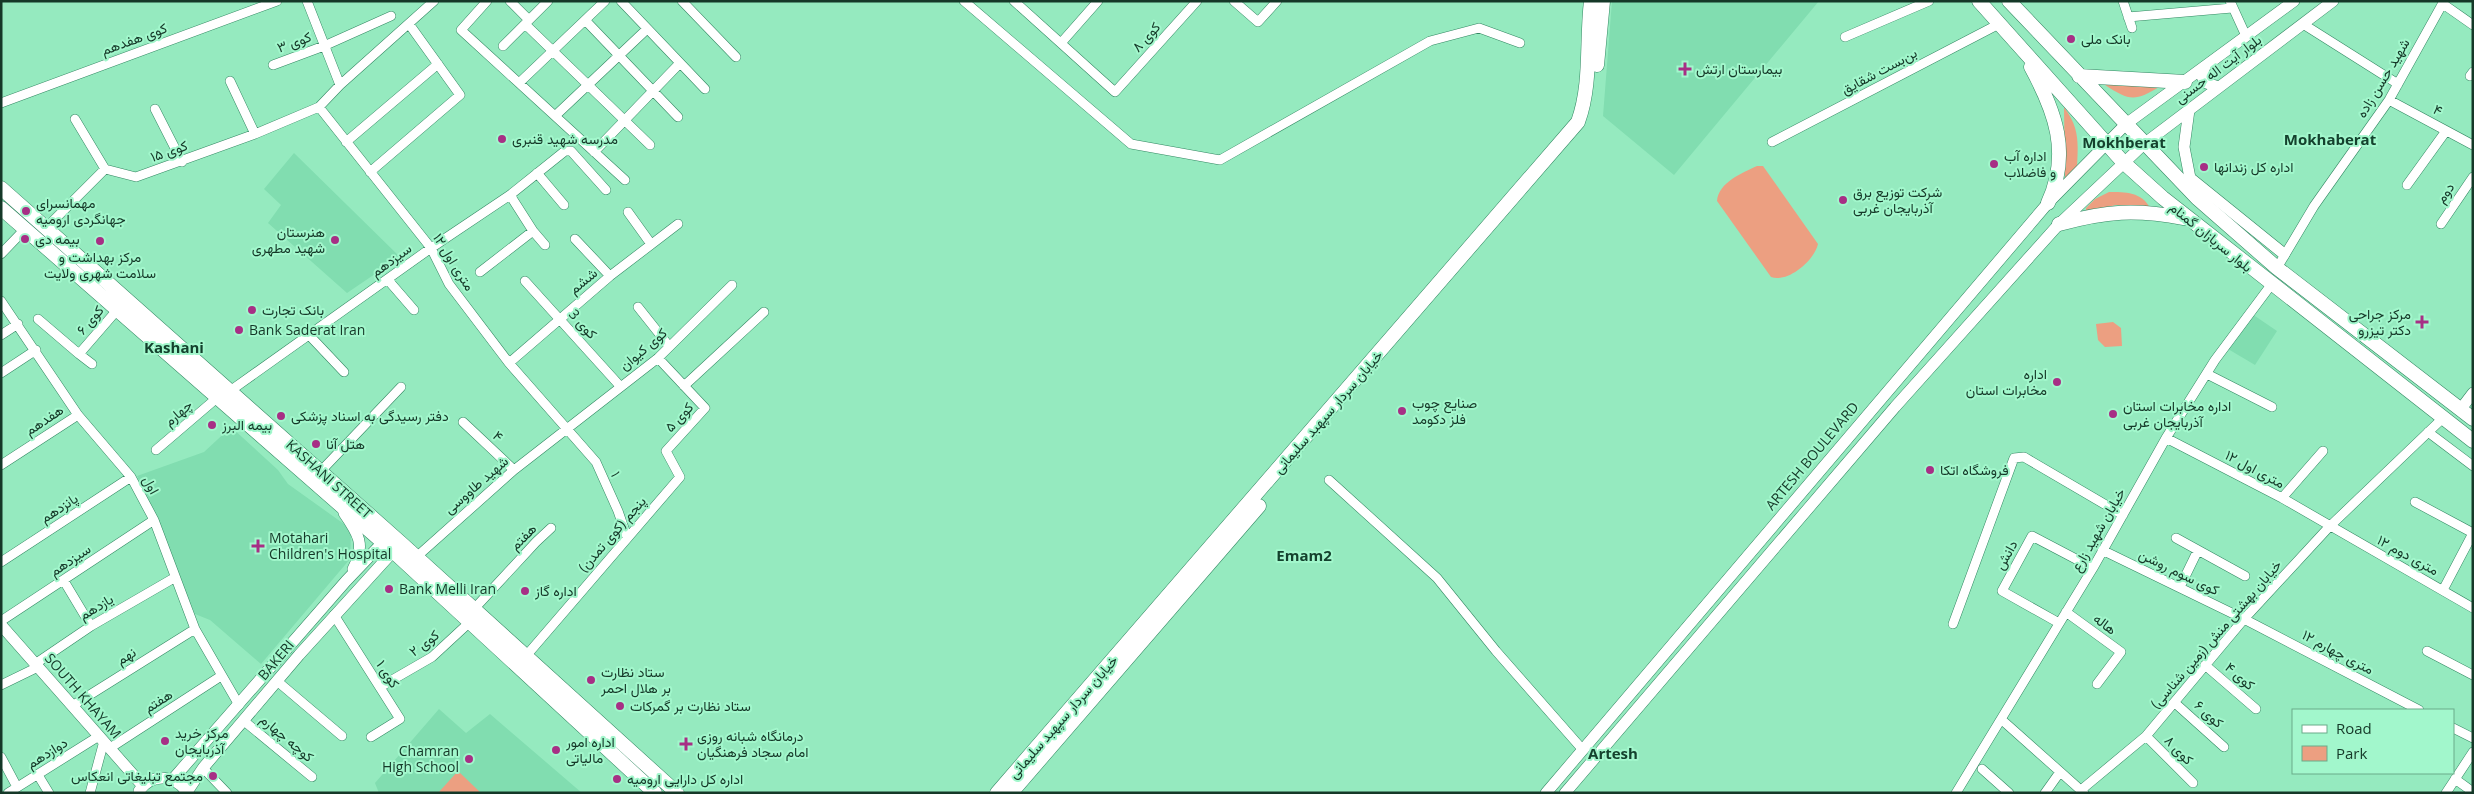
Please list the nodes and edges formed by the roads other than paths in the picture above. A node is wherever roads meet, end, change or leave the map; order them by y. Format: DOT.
graph roads {
  1 [pos="277,1"];
  2 [pos="307,1"];
  3 [pos="434,1"];
  4 [pos="487,1"];
  5 [pos="510,1"];
  6 [pos="605,1"];
  7 [pos="621,1"];
  8 [pos="682,1"];
  9 [pos="964,1"];
  10 [pos="1014,1"];
  11 [pos="1098,1"];
  12 [pos="1197,1"];
  13 [pos="1234,1"];
  14 [pos="1277,1"];
  15 [pos="1591,1"];
  16 [pos="1603,1"];
  17 [pos="1929,1"];
  18 [pos="1979,1"];
  19 [pos="2008,1"];
  20 [pos="2123,1"];
  21 [pos="2294,1"];
  22 [pos="2333,1"];
  23 [pos="546,2"];
  24 [pos="2443,2"];
  25 [pos="2231,4"];
  26 [pos="391,16"];
  27 [pos="2128,17"];
  28 [pos="585,20"];
  29 [pos="527,22"];
  30 [pos="409,24"];
  31 [pos="1999,24"];
  32 [pos="2303,24"];
  33 [pos="2473,24"];
  34 [pos="648,28"];
  35 [pos="2132,28"];
  36 [pos="2246,36"];
  37 [pos="1845,37"];
  38 [pos="1061,43"];
  39 [pos="1520,43"];
  40 [pos="2018,44"];
  41 [pos="324,46"];
  42 [pos="504,46"];
  43 [pos="552,51"];
  44 [pos="619,56"];
  45 [pos="736,57"];
  46 [pos="680,63"];
  47 [pos="272,64"];
  48 [pos="438,64"];
  49 [pos="2205,66"];
  50 [pos="2079,76"];
  51 [pos="230,81"];
  52 [pos="2185,82"];
  53 [pos="519,83"];
  54 [pos="2398,84"];
  55 [pos="588,85"];
  56 [pos="340,86"];
  57 [pos="2218,88"];
  58 [pos="706,89"];
  59 [pos="653,91"];
  60 [pos="2389,100"];
  61 [pos="1,104"];
  62 [pos="155,108"];
  63 [pos="319,108"];
  64 [pos="2189,110"];
  65 [pos="555,116"];
  66 [pos="678,117"];
  67 [pos="75,119"];
  68 [pos="624,120"];
  69 [pos="2126,124"];
  70 [pos="2446,130"];
  71 [pos="255,134"];
  72 [pos="346,142"];
  73 [pos="1772,142"];
  74 [pos="2106,143"];
  75 [pos="2144,144"];
  76 [pos="650,145"];
  77 [pos="2473,145"];
  78 [pos="594,152"];
  79 [pos="182,162"];
  80 [pos="2123,162"];
  81 [pos="105,169"];
  82 [pos="370,172"];
  83 [pos="537,174"];
  84 [pos="2473,177"];
  85 [pos="2190,178"];
  86 [pos="624,180"];
  87 [pos="2407,185"];
  88 [pos="1,188"];
  89 [pos="606,190"];
  90 [pos="510,195"];
  91 [pos="2197,198"];
  92 [pos="2048,203"];
  93 [pos="564,205"];
  94 [pos="1,208"];
  95 [pos="628,212"];
  96 [pos="2186,219"];
  97 [pos="678,224"];
  98 [pos="2059,224"];
  99 [pos="2441,224"];
  100 [pos="26,228"];
  101 [pos="46,228"];
  102 [pos="532,230"];
  103 [pos="575,239"];
  104 [pos="651,244"];
  105 [pos="545,245"];
  106 [pos="431,248"];
  107 [pos="1,254"];
  108 [pos="2284,254"];
  109 [pos="2277,268"];
  110 [pos="480,272"];
  111 [pos="610,276"];
  112 [pos="388,280"];
  113 [pos="525,281"];
  114 [pos="732,285"];
  115 [pos="2271,285"];
  116 [pos="1,301"];
  117 [pos="638,307"];
  118 [pos="118,310"];
  119 [pos="414,310"];
  120 [pos="764,312"];
  121 [pos="560,318"];
  122 [pos="38,320"];
  123 [pos="18,324"];
  124 [pos="1943,328"];
  125 [pos="1,335"];
  126 [pos="309,335"];
  127 [pos="1956,340"];
  128 [pos="669,346"];
  129 [pos="36,350"];
  130 [pos="79,354"];
  131 [pos="658,358"];
  132 [pos="509,363"];
  133 [pos="92,364"];
  134 [pos="344,372"];
  135 [pos="1,373"];
  136 [pos="2207,374"];
  137 [pos="620,386"];
  138 [pos="684,386"];
  139 [pos="401,387"];
  140 [pos="2473,393"];
  141 [pos="224,394"];
  142 [pos="1883,396"];
  143 [pos="1895,407"];
  144 [pos="2272,407"];
  145 [pos="2460,410"];
  146 [pos="78,414"];
  147 [pos="2443,418"];
  148 [pos="2473,419"];
  149 [pos="463,422"];
  150 [pos="567,430"];
  151 [pos="2428,432"];
  152 [pos="2166,438"];
  153 [pos="2473,441"];
  154 [pos="156,450"];
  155 [pos="666,451"];
  156 [pos="2322,451"];
  157 [pos="1,465"];
  158 [pos="2473,466"];
  159 [pos="514,470"];
  160 [pos="320,472"];
  161 [pos="131,477"];
  162 [pos="1329,480"];
  163 [pos="2282,498"];
  164 [pos="2415,502"];
  165 [pos="338,503"];
  166 [pos="2123,515"];
  167 [pos="154,520"];
  168 [pos="2329,527"];
  169 [pos="551,528"];
  170 [pos="2473,533"];
  171 [pos="627,538"];
  172 [pos="2176,538"];
  173 [pos="392,543"];
  174 [pos="2102,550"];
  175 [pos="2198,550"];
  176 [pos="412,561"];
  177 [pos="1,562"];
  178 [pos="2092,568"];
  179 [pos="2245,576"];
  180 [pos="174,578"];
  181 [pos="64,581"];
  182 [pos="346,581"];
  183 [pos="2180,587"];
  184 [pos="2443,590"];
  185 [pos="2473,608"];
  186 [pos="2066,612"];
  187 [pos="474,615"];
  188 [pos="334,616"];
  189 [pos="2244,619"];
  190 [pos="1,621"];
  191 [pos="2059,623"];
  192 [pos="1953,624"];
  193 [pos="1,625"];
  194 [pos="91,626"];
  195 [pos="195,629"];
  196 [pos="289,648"];
  197 [pos="2426,651"];
  198 [pos="299,655"];
  199 [pos="526,656"];
  200 [pos="36,665"];
  201 [pos="2205,665"];
  202 [pos="2473,675"];
  203 [pos="221,676"];
  204 [pos="277,681"];
  205 [pos="2098,684"];
  206 [pos="1,685"];
  207 [pos="380,687"];
  208 [pos="2175,703"];
  209 [pos="238,705"];
  210 [pos="72,706"];
  211 [pos="2256,709"];
  212 [pos="2417,709"];
  213 [pos="244,720"];
  214 [pos="2002,720"];
  215 [pos="2454,728"];
  216 [pos="342,736"];
  217 [pos="2146,736"];
  218 [pos="370,737"];
  219 [pos="2473,738"];
  220 [pos="104,742"];
  221 [pos="2224,747"];
  222 [pos="1583,750"];
  223 [pos="2473,752"];
  224 [pos="1,757"];
  225 [pos="1594,759"];
  226 [pos="203,768"];
  227 [pos="1982,769"];
  228 [pos="2060,772"];
  229 [pos="38,775"];
  230 [pos="312,777"];
  231 [pos="172,779"];
  232 [pos="2455,779"];
  233 [pos="2192,783"];
  234 [pos="17,787"];
  235 [pos="141,790"];
  236 [pos="187,792"];
  237 [pos="2083,792"];
  238 [pos="2473,792"];
  239 [pos="8,793"];
  240 [pos="49,793"];
  241 [pos="90,793"];
  242 [pos="227,793"];
  243 [pos="655,793"];
  244 [pos="677,793"];
  245 [pos="997,793"];
  246 [pos="1012,793"];
  247 [pos="1546,793"];
  248 [pos="1566,793"];
  249 [pos="1956,793"];
  250 [pos="2009,793"];
  251 [pos="2045,793"];
  252 [pos="2446,793"];
  1 -- 61 [label="street, کوی هفدهم"];
  2 -- 41 [label="street"];
  3 -- 30 [label="street"];
  4 -- 53 [label="street"];
  5 -- 29 [label="street"];
  6 -- 28 [label="street"];
  7 -- 34 [label="street"];
  8 -- 45 [label="street"];
  9 -- 39 [label="street"];
  10 -- 38 [label="street"];
  11 -- 38 [label="street"];
  12 -- 38 [label="street, کوی ۸"];
  13 -- 14 [label="street"];
  15 -- 245 [label="main road, خیابان سردار سپهبد سلیمانی"];
  16 -- 246 [label="main road, خیابان سردار سپهبد سلیمانی"];
  17 -- 37 [label="street"];
  18 -- 31 [label="main road, بلوار سربازان گمنام"];
  19 -- 50 [label="main road, بلوار سربازان گمنام"];
  20 -- 27 [label="street"];
  21 -- 36 [label="main road, بلوار آیت اله حسنی"];
  22 -- 32 [label="main road, بلوار آیت اله حسنی"];
  23 -- 29 [label="street"];
  24 -- 33 [label="street"];
  24 -- 54 [label="street, شهید حسن زاده"];
  25 -- 27 [label="street"];
  25 -- 36 [label="street"];
  26 -- 41 [label="street"];
  27 -- 35 [label="street"];
  28 -- 43 [label="street"];
  28 -- 44 [label="street"];
  29 -- 42 [label="street"];
  29 -- 43 [label="street"];
  30 -- 48 [label="street"];
  30 -- 56 [label="street"];
  31 -- 40 [label="main road, بلوار سربازان گمنام"];
  31 -- 73 [label="street, بن‌بست شقایق"];
  32 -- 54 [label="street"];
  32 -- 57 [label="main road, بلوار آیت اله حسنی"];
  34 -- 44 [label="street"];
  34 -- 46 [label="street"];
  36 -- 49 [label="main road, بلوار آیت اله حسنی"];
  40 -- 74 [label="main road, بلوار سربازان گمنام"];
  40 -- 92 [label="main road"];
  41 -- 47 [label="street, کوی ۳"];
  41 -- 56 [label="street"];
  43 -- 53 [label="street"];
  43 -- 55 [label="street"];
  44 -- 55 [label="street"];
  44 -- 59 [label="street"];
  46 -- 58 [label="street"];
  46 -- 59 [label="street"];
  48 -- 72 [label="street"];
  48 -- 82 [label="street"];
  49 -- 52 [label="main road, بلوار آیت اله حسنی"];
  49 -- 57 [label="main road"];
  50 -- 52 [label="main road"];
  50 -- 69 [label="main road, بلوار سربازان گمنام"];
  51 -- 71 [label="street"];
  52 -- 69 [label="main road, بلوار آیت اله حسنی"];
  53 -- 65 [label="street"];
  54 -- 60 [label="street, شهید حسن زاده"];
  55 -- 65 [label="street"];
  55 -- 68 [label="street"];
  56 -- 63 [label="street"];
  57 -- 64 [label="main road, بلوار آیت اله حسنی"];
  59 -- 66 [label="street"];
  59 -- 68 [label="street"];
  60 -- 70 [label="street, ۴"];
  60 -- 108 [label="street, شهید حسن زاده"];
  62 -- 79 [label="street"];
  63 -- 71 [label="street, کوی ۱۵"];
  63 -- 72 [label="street, ۱۲ متری اول"];
  64 -- 75 [label="main road, بلوار آیت اله حسنی"];
  64 -- 85 [label="main road"];
  65 -- 78 [label="street"];
  67 -- 81 [label="street"];
  68 -- 76 [label="street"];
  68 -- 78 [label="street"];
  69 -- 74 [label="main road, بلوار آیت اله حسنی"];
  69 -- 75 [label="main road, بلوار سربازان گمنام"];
  70 -- 77 [label="street, ۴"];
  70 -- 87 [label="street"];
  71 -- 79 [label="street, کوی ۱۵"];
  72 -- 82 [label="street, ۱۲ متری اول"];
  74 -- 80 [label="main road, بلوار سربازان گمنام"];
  74 -- 92 [label="main road, ARTESH BOULEVARD"];
  75 -- 80 [label="main road, بلوار آیت اله حسنی"];
  75 -- 91 [label="main road, بلوار سربازان گمنام"];
  78 -- 86 [label="street"];
  79 -- 81 [label="street, کوی ۱۵"];
  80 -- 96 [label="main road, بلوار سربازان گمنام"];
  80 -- 98 [label="main road"];
  81 -- 101 [label="street"];
  82 -- 106 [label="street, ۱۲ متری اول"];
  83 -- 89 [label="street, سیزدهم"];
  83 -- 90 [label="street, سیزدهم"];
  83 -- 93 [label="street"];
  84 -- 99 [label="street, دوم"];
  85 -- 91 [label="main road"];
  85 -- 108 [label="main road"];
  88 -- 101 [label="main road, KASHANI STREET"];
  90 -- 102 [label="street"];
  90 -- 106 [label="street, سیزدهم"];
  91 -- 109 [label="main road, بلوار سربازان گمنام"];
  92 -- 124 [label="main road, ARTESH BOULEVARD"];
  94 -- 100 [label="main road, KASHANI STREET"];
  95 -- 104 [label="street"];
  96 -- 98 [label="main road"];
  96 -- 115 [label="main road, بلوار سربازان گمنام"];
  97 -- 104 [label="street, ششم"];
  98 -- 127 [label="main road"];
  100 -- 107 [label="street"];
  100 -- 118 [label="main road, KASHANI STREET"];
  101 -- 141 [label="main road, KASHANI STREET"];
  102 -- 105 [label="street"];
  102 -- 110 [label="street"];
  103 -- 111 [label="street"];
  104 -- 111 [label="street, ششم"];
  106 -- 112 [label="street, سیزدهم"];
  106 -- 132 [label="street, ۱۲ متری اول"];
  108 -- 109 [label="street, شهید حسن زاده"];
  109 -- 145 [label="main road, بلوار سربازان گمنام"];
  111 -- 121 [label="street, ششم"];
  112 -- 119 [label="street"];
  112 -- 126 [label="street, سیزدهم"];
  113 -- 121 [label="street, کوی 3"];
  114 -- 128 [label="street, کوی کیوان"];
  115 -- 136 [label="street, خیابان شهید زارع"];
  115 -- 147 [label="main road, بلوار سربازان گمنام"];
  116 -- 123 [label="street, اول"];
  117 -- 128 [label="street"];
  118 -- 130 [label="street, کوی ۶"];
  118 -- 141 [label="main road, KASHANI STREET"];
  120 -- 138 [label="street"];
  121 -- 132 [label="street, ششم"];
  121 -- 137 [label="street, کوی 3"];
  122 -- 130 [label="street, کوی ۶"];
  123 -- 125 [label="street"];
  123 -- 129 [label="street, اول"];
  124 -- 127 [label="main road"];
  124 -- 142 [label="main road, ARTESH BOULEVARD"];
  126 -- 134 [label="street"];
  126 -- 141 [label="street, سیزدهم"];
  127 -- 143 [label="main road"];
  128 -- 131 [label="street, کوی کیوان"];
  129 -- 135 [label="street"];
  129 -- 146 [label="street, اول"];
  130 -- 133 [label="street"];
  131 -- 137 [label="street, کوی کیوان"];
  131 -- 138 [label="street, کوی ۵"];
  132 -- 150 [label="street, ۱۲ متری اول"];
  136 -- 144 [label="street"];
  136 -- 152 [label="street, خیابان شهید زارع"];
  137 -- 150 [label="street, کوی کیوان"];
  138 -- 155 [label="street, کوی ۵"];
  139 -- 160 [label="street"];
  140 -- 145 [label="main road"];
  141 -- 154 [label="street, چهارم"];
  141 -- 160 [label="main road, KASHANI STREET"];
  141 -- 165 [label="main road, KASHANI STREET"];
  142 -- 143 [label="main road"];
  142 -- 222 [label="main road, ARTESH BOULEVARD"];
  143 -- 225 [label="main road"];
  145 -- 148 [label="main road, بلوار سربازان گمنام"];
  146 -- 157 [label="street, هفدهم"];
  146 -- 161 [label="street, اول"];
  147 -- 151 [label="street, خیابان بهشتی منش (زمین شناسی)"];
  147 -- 153 [label="main road, بلوار سربازان گمنام"];
  149 -- 159 [label="street, ۴"];
  150 -- 159 [label="street, شهید طاووسی"];
  150 -- 171 [label="street, ۱"];
  151 -- 158 [label="street"];
  151 -- 168 [label="street, خیابان بهشتی منش (زمین شناسی)"];
  152 -- 163 [label="street, ۱۲ متری اول"];
  152 -- 166 [label="street, خیابان شهید زارع"];
  155 -- 171 [label="street, پنجم (کوی تمدن)"];
  156 -- 163 [label="street"];
  159 -- 176 [label="street, شهید طاووسی"];
  160 -- 173 [label="main road, KASHANI STREET"];
  161 -- 167 [label="street, اول"];
  161 -- 177 [label="street, پانزدهم"];
  162 -- 222 [label="street"];
  163 -- 168 [label="street, ۱۲ متری اول"];
  164 -- 170 [label="street"];
  165 -- 173 [label="main road, KASHANI STREET"];
  165 -- 182 [label="main road"];
  166 -- 174 [label="street, خیابان شهید زارع"];
  166 -- 192 [label="street"];
  167 -- 180 [label="street, اول"];
  167 -- 181 [label="street, سیزدهم"];
  168 -- 184 [label="street, ۱۲ متری دوم"];
  168 -- 189 [label="street, خیابان بهشتی منش (زمین شناسی)"];
  169 -- 187 [label="street, هفتم"];
  170 -- 184 [label="street"];
  171 -- 199 [label="street, پنجم (کوی تمدن)"];
  172 -- 175 [label="street"];
  173 -- 176 [label="main road, KASHANI STREET"];
  173 -- 182 [label="main road, BAKERI"];
  173 -- 188 [label="main road, BAKERI"];
  174 -- 178 [label="street, خیابان شهید زارع"];
  174 -- 183 [label="street, کوی سوم روشن"];
  175 -- 179 [label="street"];
  175 -- 183 [label="street"];
  176 -- 187 [label="main road, KASHANI STREET"];
  178 -- 186 [label="street, خیابان شهید زارع"];
  178 -- 191 [label="street, دانش"];
  180 -- 194 [label="street, یازدهم"];
  180 -- 195 [label="street, اول"];
  181 -- 190 [label="street, سیزدهم"];
  181 -- 194 [label="street"];
  182 -- 196 [label="main road, BAKERI"];
  183 -- 189 [label="street, کوی سوم روشن"];
  184 -- 185 [label="street, ۱۲ متری دوم"];
  186 -- 191 [label="street, خیابان شهید زارع"];
  186 -- 205 [label="street, هاله"];
  187 -- 199 [label="main road, KASHANI STREET"];
  187 -- 207 [label="street, کوی ۲"];
  187 -- 243 [label="main road"];
  188 -- 198 [label="main road, BAKERI"];
  188 -- 207 [label="street, کوی ۱"];
  189 -- 201 [label="street, خیابان بهشتی منش (زمین شناسی)"];
  189 -- 212 [label="street, ۱۲ متری چهارم"];
  191 -- 214 [label="street, خیابان شهید زارع"];
  193 -- 200 [label="main road, SOUTH KHAYAM"];
  194 -- 200 [label="street, یازدهم"];
  195 -- 203 [label="street, اول"];
  195 -- 210 [label="street, نهم"];
  196 -- 198 [label="main road"];
  196 -- 209 [label="main road, BAKERI"];
  197 -- 202 [label="street"];
  198 -- 204 [label="main road, BAKERI"];
  199 -- 244 [label="main road, KASHANI STREET"];
  200 -- 206 [label="street, یازدهم"];
  200 -- 210 [label="main road, SOUTH KHAYAM"];
  201 -- 208 [label="street, خیابان بهشتی منش (زمین شناسی)"];
  201 -- 211 [label="street, کوی ۴"];
  203 -- 209 [label="street, اول"];
  203 -- 220 [label="street, هفتم"];
  204 -- 213 [label="main road, BAKERI"];
  204 -- 216 [label="street"];
  207 -- 218 [label="street, کوی ۱"];
  208 -- 217 [label="street, خیابان بهشتی منش (زمین شناسی)"];
  208 -- 221 [label="street, کوی ۶"];
  209 -- 231 [label="main road, BAKERI"];
  210 -- 220 [label="main road, SOUTH KHAYAM"];
  213 -- 226 [label="main road, BAKERI"];
  213 -- 230 [label="street, کوچه چهارم"];
  214 -- 228 [label="street, خیابان بهشتی منش (زمین شناسی)"];
  214 -- 249 [label="street, خیابان شهید زارع"];
  215 -- 219 [label="street"];
  217 -- 233 [label="street, کوی ۸"];
  217 -- 237 [label="street, خیابان بهشتی منش (زمین شناسی)"];
  220 -- 229 [label="street, دوازدهم"];
  220 -- 235 [label="main road, SOUTH KHAYAM"];
  220 -- 241 [label="street"];
  222 -- 225 [label="main road"];
  222 -- 247 [label="main road, ARTESH BOULEVARD"];
  223 -- 232 [label="street"];
  224 -- 234 [label="street"];
  225 -- 248 [label="main road"];
  226 -- 236 [label="main road, BAKERI"];
  226 -- 242 [label="street"];
  227 -- 250 [label="street"];
  228 -- 237 [label="street, خیابان بهشتی منش (زمین شناسی)"];
  228 -- 251 [label="street"];
  229 -- 234 [label="street, دوازدهم"];
  229 -- 240 [label="street"];
  231 -- 235 [label="main road"];
  231 -- 236 [label="main road"];
  232 -- 238 [label="street"];
  232 -- 252 [label="street"];
  234 -- 239 [label="street, دوازدهم"];
}
